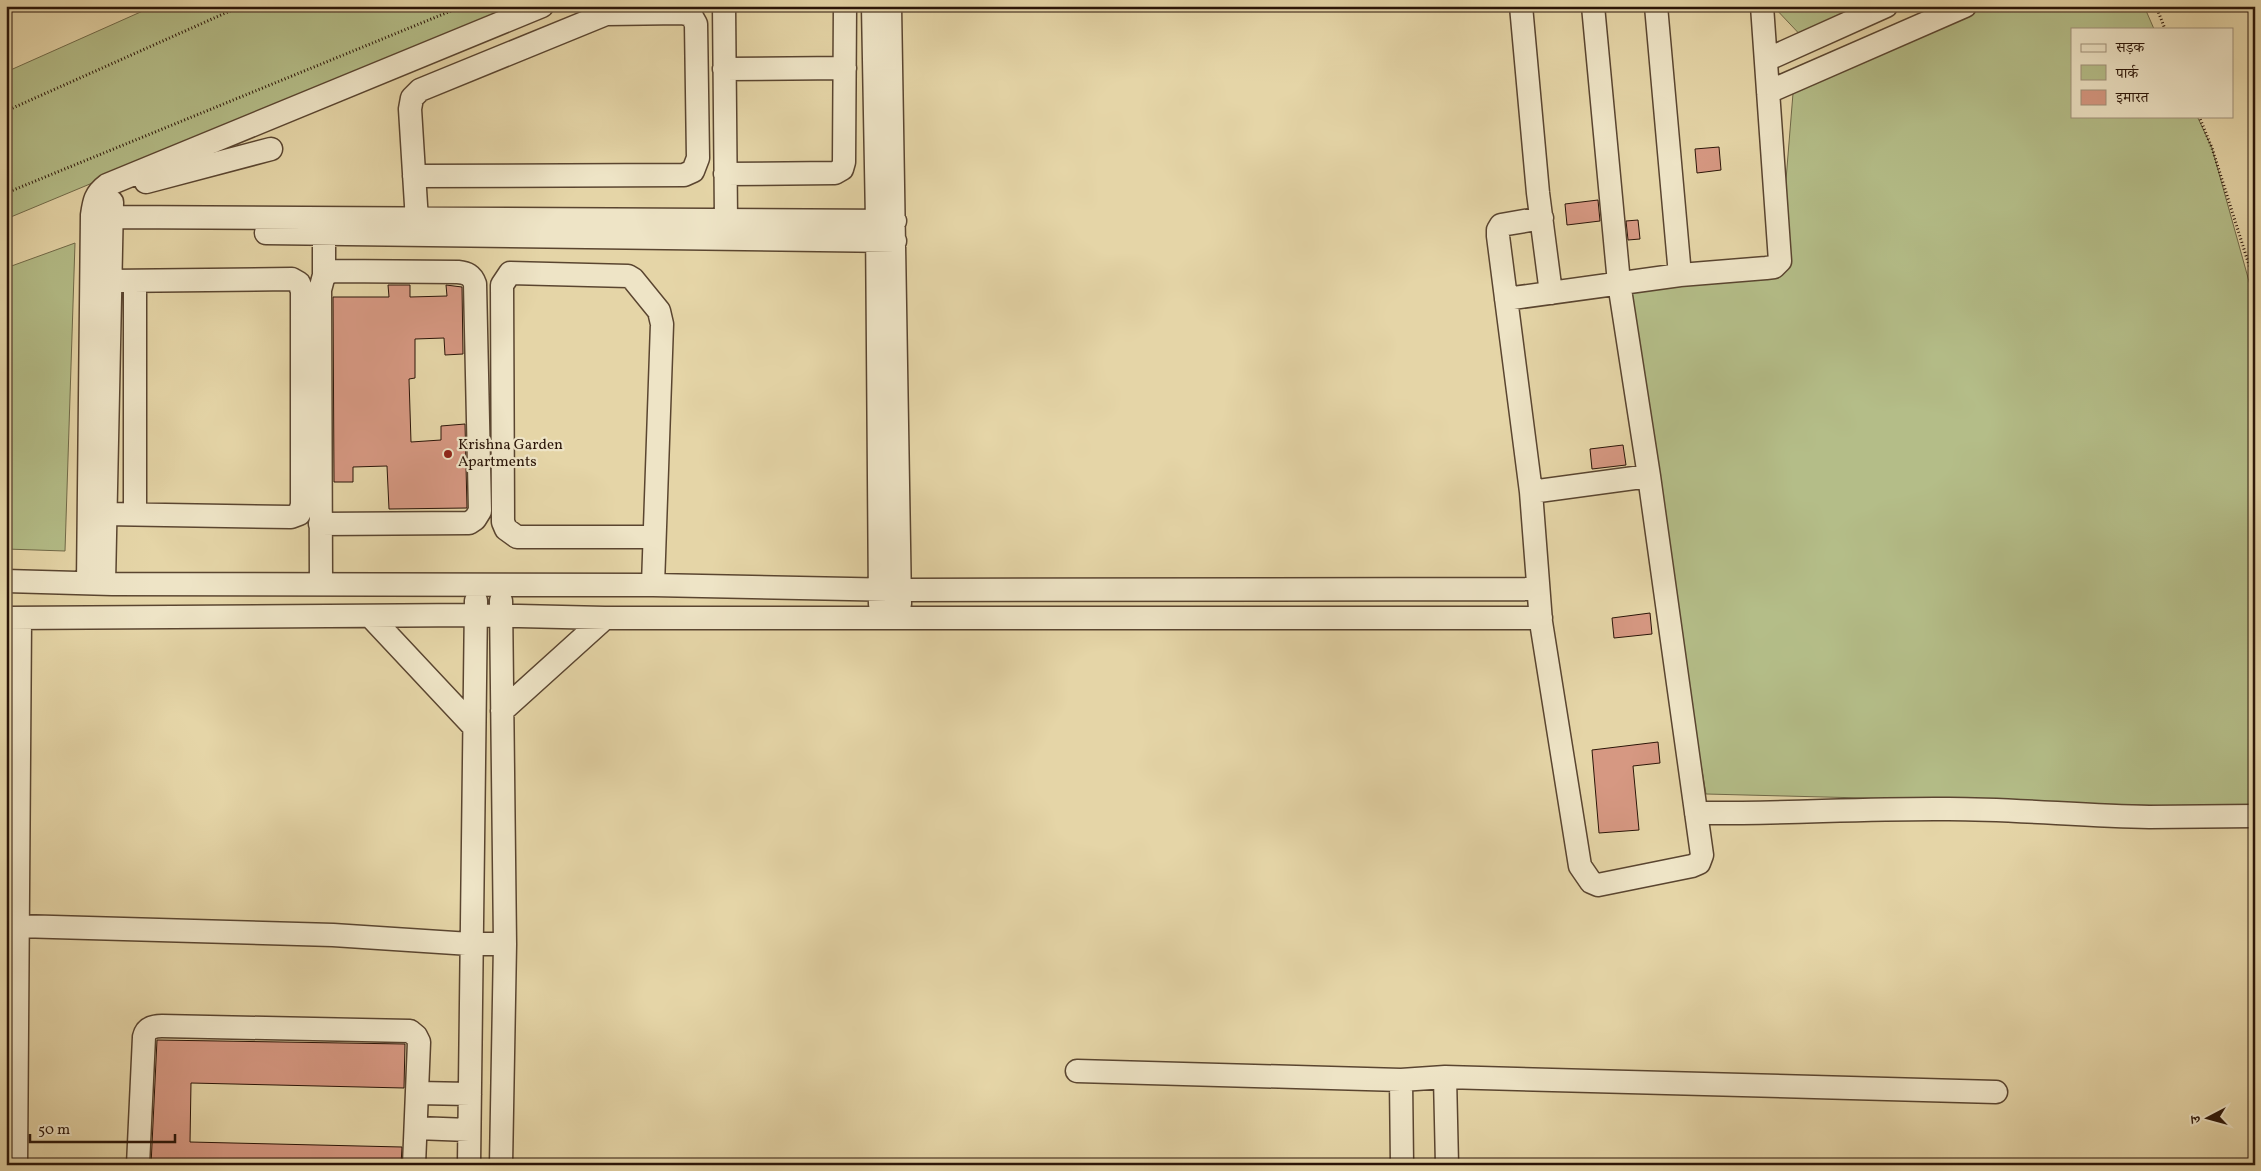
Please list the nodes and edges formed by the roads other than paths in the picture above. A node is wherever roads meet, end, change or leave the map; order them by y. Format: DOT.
graph roads {
  1 [pos="542,6"];
  2 [pos="724,6"];
  3 [pos="845,6"];
  4 [pos="873,6"];
  5 [pos="890,6"];
  6 [pos="1521,6"];
  7 [pos="1593,6"];
  8 [pos="1656,6"];
  9 [pos="1762,6"];
  10 [pos="1886,6"];
  11 [pos="1965,6"];
  12 [pos="1766,60"];
  13 [pos="845,68"];
  14 [pos="724,69"];
  15 [pos="1768,92"];
  16 [pos="271,149"];
  17 [pos="725,174"];
  18 [pos="414,176"];
  19 [pos="417,218"];
  20 [pos="1542,218"];
  21 [pos="726,219"];
  22 [pos="104,221"];
  23 [pos="886,231"];
  24 [pos="324,234"];
  25 [pos="324,275"];
  26 [pos="1680,275"];
  27 [pos="135,280"];
  28 [pos="109,281"];
  29 [pos="1619,283"];
  30 [pos="1551,293"];
  31 [pos="1506,299"];
  32 [pos="1649,476"];
  33 [pos="1531,492"];
  34 [pos="105,514"];
  35 [pos="134,514"];
  36 [pos="320,524"];
  37 [pos="654,537"];
  38 [pos="6,581"];
  39 [pos="96,583"];
  40 [pos="321,584"];
  41 [pos="476,584"];
  42 [pos="501,584"];
  43 [pos="653,585"];
  44 [pos="1538,589"];
  45 [pos="890,590"];
  46 [pos="475,615"];
  47 [pos="501,615"];
  48 [pos="370,616"];
  49 [pos="605,618"];
  50 [pos="890,618"];
  51 [pos="1541,618"];
  52 [pos="13,619"];
  53 [pos="502,712"];
  54 [pos="474,727"];
  55 [pos="1696,813"];
  56 [pos="2255,816"];
  57 [pos="18,926"];
  58 [pos="470,944"];
  59 [pos="505,944"];
  60 [pos="1077,1071"];
  61 [pos="1445,1077"];
  62 [pos="1401,1080"];
  63 [pos="1996,1092"];
  64 [pos="418,1093"];
  65 [pos="470,1094"];
  66 [pos="416,1128"];
  67 [pos="469,1130"];
  68 [pos="16,1165"];
  69 [pos="138,1165"];
  70 [pos="414,1165"];
  71 [pos="469,1165"];
  72 [pos="501,1165"];
  73 [pos="1402,1165"];
  74 [pos="1447,1165"];
  1 -- 22 [label="street"];
  2 -- 14 [label="street"];
  3 -- 13 [label="street"];
  4 -- 23 [label="street"];
  5 -- 23 [label="street"];
  6 -- 20 [label="street"];
  7 -- 29 [label="street"];
  8 -- 26 [label="street"];
  9 -- 12 [label="street"];
  10 -- 12 [label="street"];
  11 -- 15 [label="street"];
  12 -- 15 [label="street"];
  13 -- 14 [label="street"];
  13 -- 17 [label="street"];
  14 -- 17 [label="street"];
  15 -- 26 [label="street"];
  16 -- 22 [label="street"];
  17 -- 21 [label="street"];
  18 -- 18 [label="street"];
  18 -- 19 [label="street"];
  19 -- 21 [label="street"];
  19 -- 22 [label="street"];
  20 -- 30 [label="street"];
  20 -- 31 [label="street"];
  21 -- 23 [label="street"];
  22 -- 24 [label="street"];
  22 -- 28 [label="street"];
  22 -- 39 [label="street"];
  23 -- 24 [label="street"];
  23 -- 45 [label="street"];
  24 -- 25 [label="street"];
  25 -- 36 [label="street"];
  25 -- 36 [label="street"];
  26 -- 29 [label="street"];
  27 -- 28 [label="street"];
  27 -- 35 [label="street"];
  27 -- 35 [label="street"];
  28 -- 34 [label="street"];
  29 -- 30 [label="street"];
  29 -- 32 [label="street"];
  30 -- 31 [label="street"];
  31 -- 33 [label="street"];
  32 -- 33 [label="street"];
  32 -- 55 [label="street"];
  33 -- 44 [label="street"];
  34 -- 35 [label="street"];
  34 -- 39 [label="street"];
  36 -- 40 [label="street"];
  37 -- 37 [label="street"];
  37 -- 43 [label="street"];
  38 -- 39 [label="street"];
  39 -- 40 [label="street"];
  40 -- 41 [label="street"];
  41 -- 42 [label="street"];
  41 -- 46 [label="street"];
  42 -- 43 [label="street"];
  42 -- 47 [label="street"];
  43 -- 45 [label="street"];
  44 -- 45 [label="street"];
  44 -- 51 [label="street"];
  45 -- 50 [label="street"];
  46 -- 47 [label="street"];
  46 -- 48 [label="street"];
  46 -- 54 [label="street"];
  47 -- 49 [label="street"];
  47 -- 53 [label="street"];
  48 -- 52 [label="street"];
  48 -- 54 [label="street"];
  49 -- 50 [label="street"];
  49 -- 53 [label="street"];
  50 -- 51 [label="street"];
  51 -- 55 [label="street"];
  52 -- 57 [label="street"];
  53 -- 59 [label="street"];
  54 -- 58 [label="street"];
  55 -- 56 [label="street"];
  57 -- 58 [label="street"];
  57 -- 68 [label="street"];
  58 -- 59 [label="street"];
  58 -- 65 [label="street"];
  59 -- 72 [label="street"];
  60 -- 62 [label="street"];
  61 -- 62 [label="street"];
  61 -- 63 [label="street"];
  61 -- 74 [label="street"];
  62 -- 73 [label="street"];
  64 -- 65 [label="street"];
  64 -- 66 [label="street"];
  64 -- 69 [label="street"];
  65 -- 67 [label="street"];
  66 -- 67 [label="street"];
  66 -- 70 [label="street"];
  67 -- 71 [label="street"];
}
